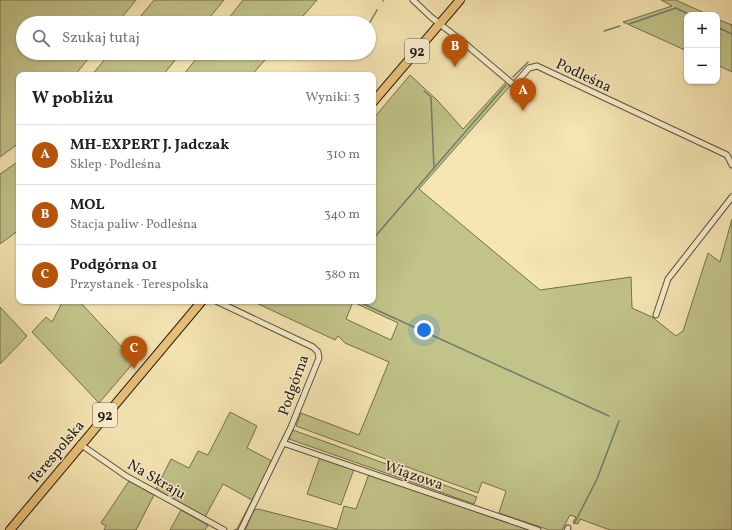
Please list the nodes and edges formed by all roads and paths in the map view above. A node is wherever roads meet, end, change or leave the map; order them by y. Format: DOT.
graph roads {
  1 [pos="413,0"];
  2 [pos="460,0"];
  3 [pos="440,24"];
  4 [pos="376,99"];
  5 [pos="732,165"];
  6 [pos="732,197"];
  7 [pos="199,304"];
  8 [pos="222,304"];
  9 [pos="656,316"];
  10 [pos="283,442"];
  11 [pos="80,444"];
  12 [pos="10,530"];
  13 [pos="224,530"];
  14 [pos="241,530"];
  15 [pos="538,530"];
  1 -- 3 [label="street"];
  2 -- 3 [label="main road, 92"];
  3 -- 4 [label="main road, 92"];
  3 -- 5 [label="street, Podleśna"];
  6 -- 9 [label="street"];
  7 -- 11 [label="main road, Terespolska / 92"];
  8 -- 10 [label="street, Podgórna"];
  10 -- 14 [label="street, Podgórna"];
  10 -- 15 [label="street, Wiązowa"];
  11 -- 12 [label="main road, Terespolska / 92"];
  11 -- 13 [label="street, Na Skraju"];
}
